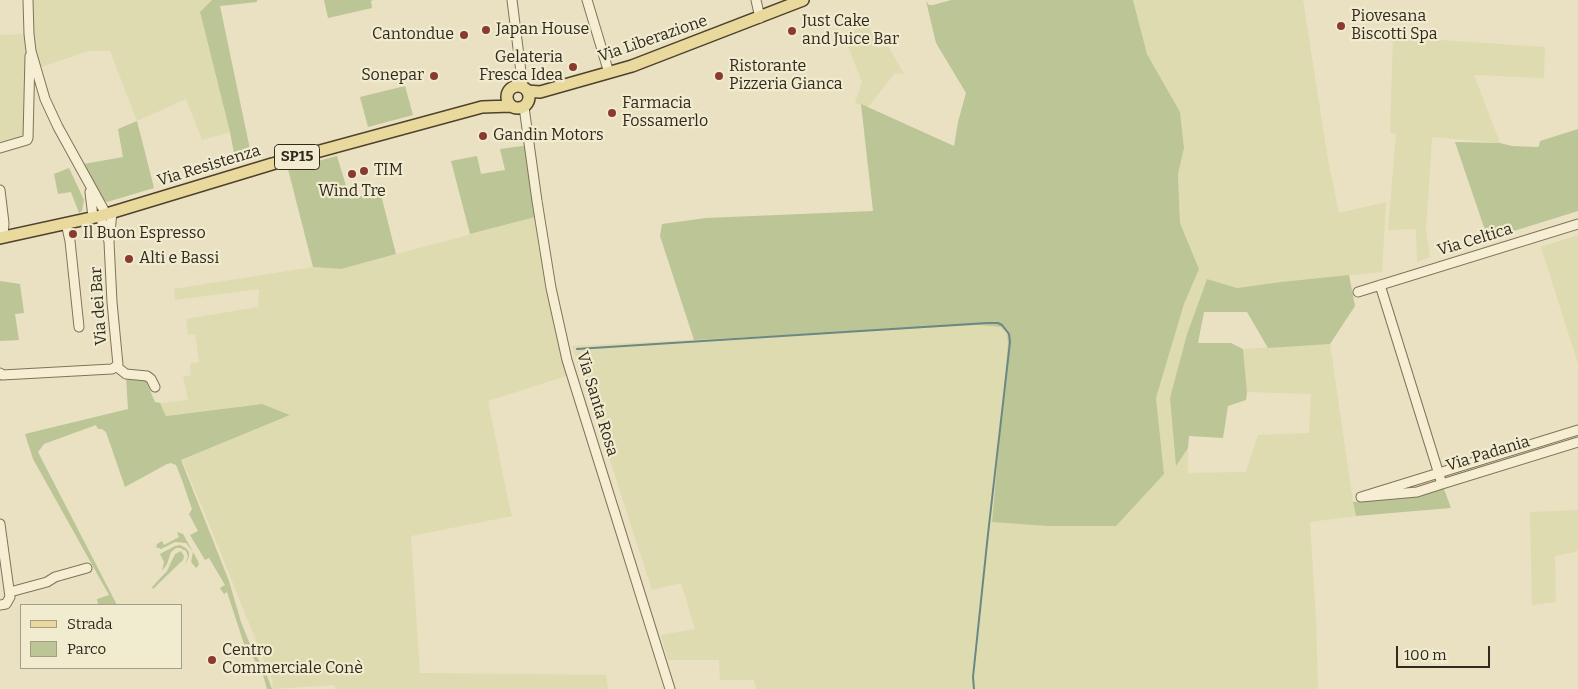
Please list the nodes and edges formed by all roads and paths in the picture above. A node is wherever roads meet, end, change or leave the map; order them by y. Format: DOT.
graph roads {
  1 [pos="28,0"];
  2 [pos="512,0"];
  3 [pos="587,0"];
  4 [pos="756,0"];
  5 [pos="803,0"];
  6 [pos="760,18"];
  7 [pos="31,50"];
  8 [pos="609,73"];
  9 [pos="520,95"];
  10 [pos="0,148"];
  11 [pos="89,184"];
  12 [pos="0,190"];
  13 [pos="103,215"];
  14 [pos="66,223"];
  15 [pos="1578,224"];
  16 [pos="1,238"];
  17 [pos="1380,285"];
  18 [pos="1358,292"];
  19 [pos="79,328"];
  20 [pos="117,367"];
  21 [pos="0,374"];
  22 [pos="155,387"];
  23 [pos="1574,431"];
  24 [pos="1576,443"];
  25 [pos="1439,473"];
  26 [pos="1442,484"];
  27 [pos="0,524"];
  28 [pos="87,568"];
  29 [pos="10,592"];
  30 [pos="0,605"];
  31 [pos="670,689"];
  1 -- 7 [label="street"];
  2 -- 9 [label="street"];
  3 -- 8 [label="street"];
  4 -- 6 [label="street"];
  5 -- 6 [label="main road, Via Liberazione / SP15"];
  6 -- 8 [label="main road, Via Liberazione / SP15"];
  7 -- 10 [label="street"];
  7 -- 11 [label="street"];
  8 -- 9 [label="main road, Via Liberazione / SP15"];
  9 -- 13 [label="main road, Via Resistenza / SP15"];
  9 -- 31 [label="street, Via Santa Rosa"];
  11 -- 13 [label="street"];
  11 -- 13 [label="street, Via dei Bar"];
  12 -- 16 [label="street"];
  13 -- 14 [label="main road, Via Resistenza / SP15"];
  13 -- 20 [label="street, Via dei Bar"];
  14 -- 16 [label="main road, Via Resistenza / SP15"];
  14 -- 19 [label="street"];
  15 -- 17 [label="street, Via Celtica"];
  17 -- 18 [label="street, Via Celtica"];
  17 -- 25 [label="street"];
  20 -- 21 [label="street, Via dei Bar"];
  20 -- 22 [label="street, Via dei Bar"];
  23 -- 24 [label="street"];
  23 -- 25 [label="street, Via Padania"];
  24 -- 26 [label="street, Via Padania"];
  25 -- 26 [label="street, Via Padania"];
  25 -- 26 [label="street"];
  27 -- 29 [label="street"];
  28 -- 29 [label="street"];
  29 -- 30 [label="street"];
}
